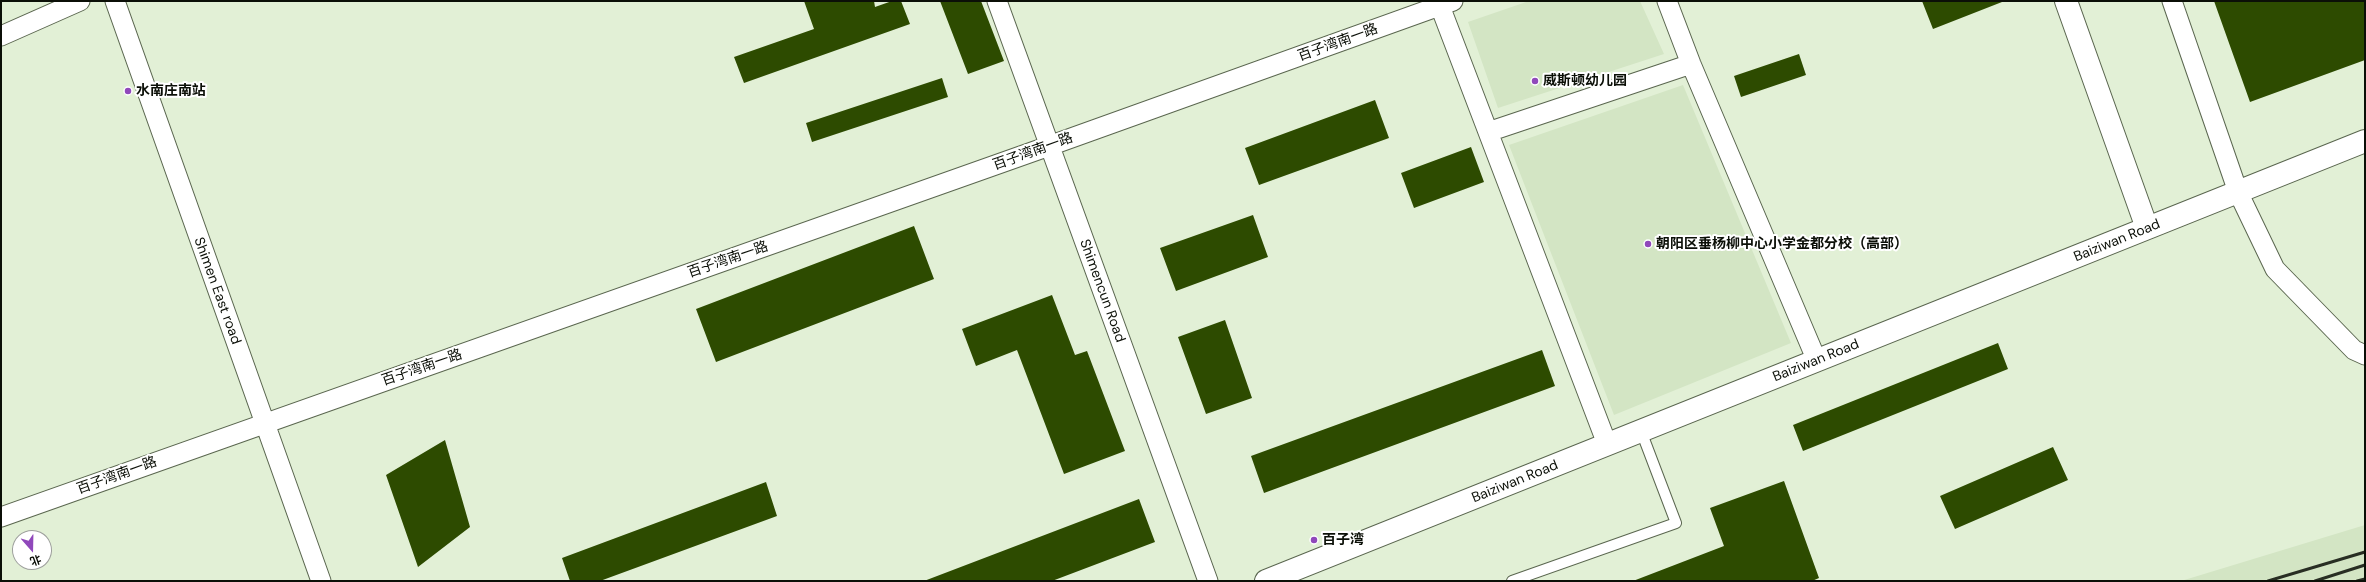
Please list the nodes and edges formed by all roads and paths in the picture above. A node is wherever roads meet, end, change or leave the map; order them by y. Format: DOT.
graph roads {
  1 [pos="80,1"];
  2 [pos="115,1"];
  3 [pos="997,1"];
  4 [pos="1667,1"];
  5 [pos="2066,1"];
  6 [pos="2172,1"];
  7 [pos="1447,4"];
  8 [pos="1,36"];
  9 [pos="1691,64"];
  10 [pos="1488,132"];
  11 [pos="2365,141"];
  12 [pos="1049,146"];
  13 [pos="2238,192"];
  14 [pos="2147,228"];
  15 [pos="2365,355"];
  16 [pos="1817,360"];
  17 [pos="264,423"];
  18 [pos="1641,431"];
  19 [pos="1607,444"];
  20 [pos="1,517"];
  21 [pos="321,581"];
  22 [pos="1208,581"];
  23 [pos="1266,581"];
  24 [pos="1512,581"];
  1 -- 8 [label="street"];
  2 -- 17 [label="street, Shimen East road"];
  3 -- 12 [label="street, Shimencun Road"];
  4 -- 9 [label="street"];
  5 -- 14 [label="street"];
  6 -- 13 [label="street"];
  7 -- 10 [label="street"];
  7 -- 12 [label="street, 百子湾南一路"];
  9 -- 10 [label="street"];
  9 -- 16 [label="street"];
  10 -- 19 [label="street"];
  11 -- 13 [label="street, Baiziwan Road"];
  12 -- 17 [label="street, 百子湾南一路"];
  12 -- 22 [label="street, Shimencun Road"];
  13 -- 14 [label="street, Baiziwan Road"];
  13 -- 15 [label="street"];
  14 -- 16 [label="street, Baiziwan Road"];
  16 -- 18 [label="street, Baiziwan Road"];
  17 -- 20 [label="street, 百子湾南一路"];
  17 -- 21 [label="street, Shimen East road"];
  18 -- 19 [label="street, Baiziwan Road"];
  18 -- 24 [label="lane"];
  19 -- 23 [label="street, Baiziwan Road"];
}
